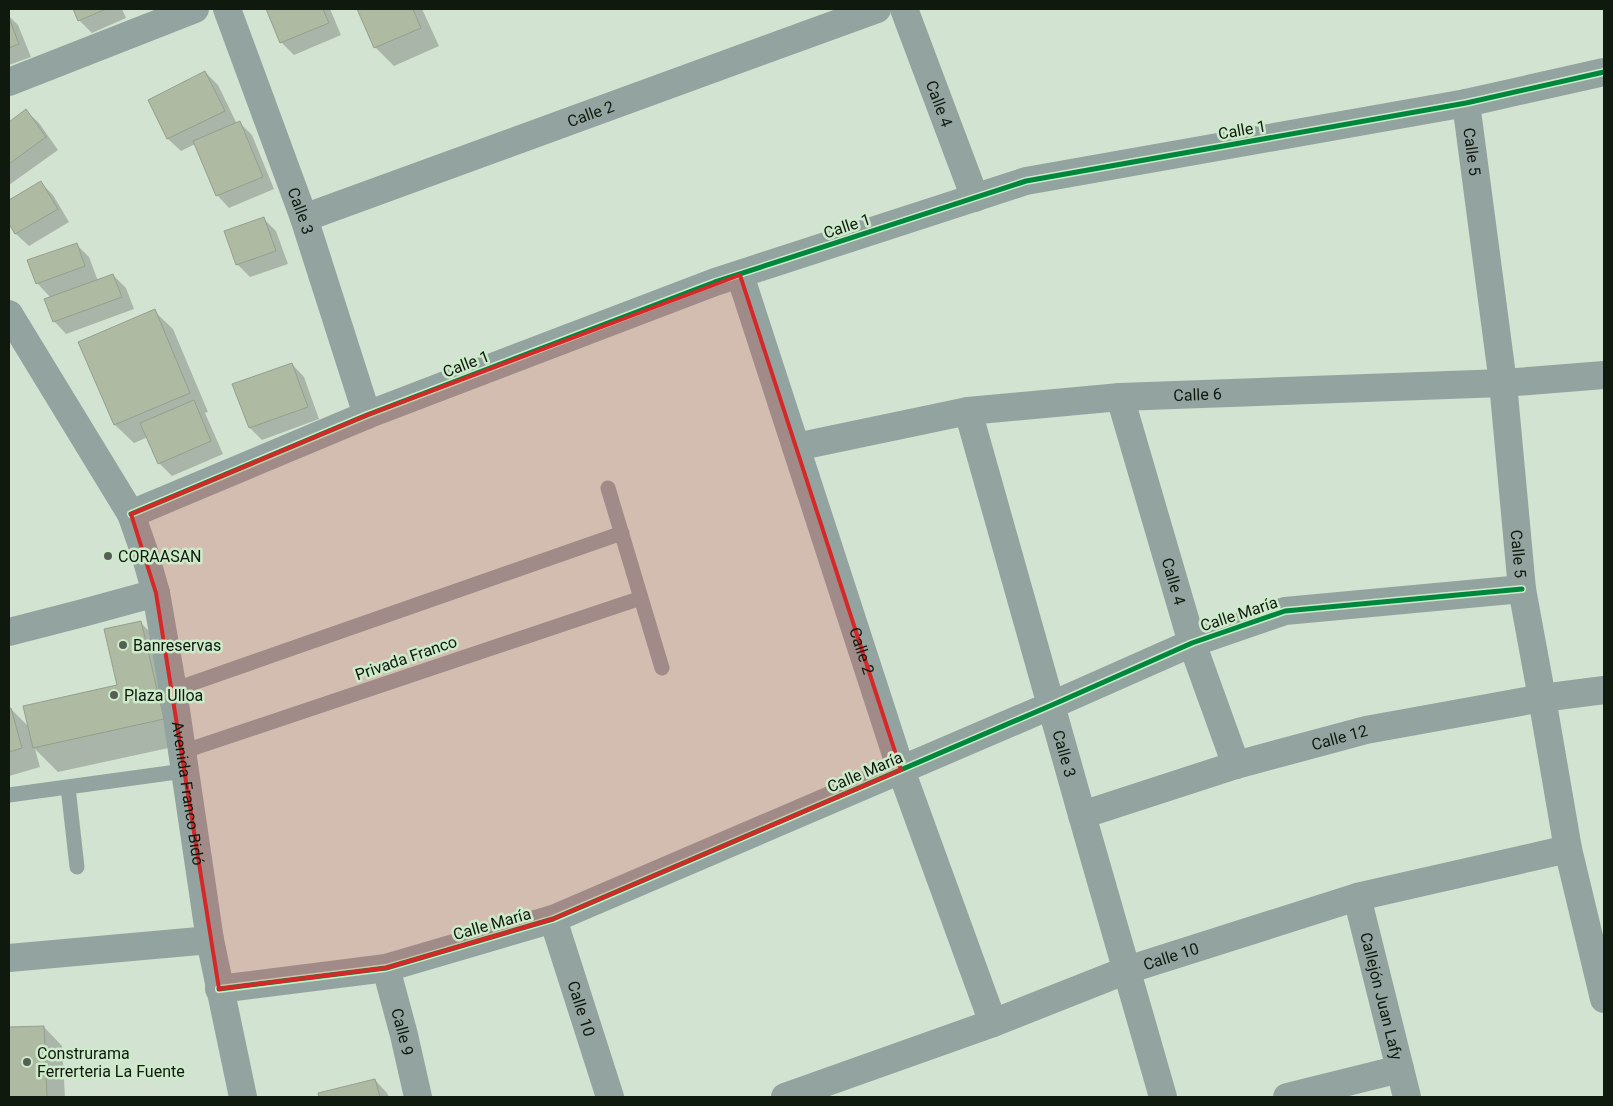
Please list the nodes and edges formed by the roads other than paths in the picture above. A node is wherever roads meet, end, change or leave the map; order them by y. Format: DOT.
graph roads {
  1 [pos="195,9"];
  2 [pos="227,9"];
  3 [pos="877,9"];
  4 [pos="904,9"];
  5 [pos="1604,72"];
  6 [pos="9,82"];
  7 [pos="1466,103"];
  8 [pos="975,198"];
  9 [pos="304,218"];
  10 [pos="740,274"];
  11 [pos="9,314"];
  12 [pos="1604,375"];
  13 [pos="1502,383"];
  14 [pos="1120,397"];
  15 [pos="968,411"];
  16 [pos="368,415"];
  17 [pos="796,447"];
  18 [pos="608,488"];
  19 [pos="130,514"];
  20 [pos="622,533"];
  21 [pos="1522,589"];
  22 [pos="156,593"];
  23 [pos="640,598"];
  24 [pos="9,632"];
  25 [pos="1192,643"];
  26 [pos="662,668"];
  27 [pos="173,690"];
  28 [pos="1604,690"];
  29 [pos="1542,698"];
  30 [pos="1052,705"];
  31 [pos="183,762"];
  32 [pos="1236,765"];
  33 [pos="901,770"];
  34 [pos="68,787"];
  35 [pos="9,795"];
  36 [pos="1082,816"];
  37 [pos="1568,849"];
  38 [pos="77,868"];
  39 [pos="1357,897"];
  40 [pos="553,919"];
  41 [pos="210,940"];
  42 [pos="9,958"];
  43 [pos="386,968"];
  44 [pos="1128,970"];
  45 [pos="219,989"];
  46 [pos="1604,999"];
  47 [pos="993,1023"];
  48 [pos="1400,1069"];
  49 [pos="243,1097"];
  50 [pos="418,1097"];
  51 [pos="610,1097"];
  52 [pos="785,1097"];
  53 [pos="1163,1097"];
  54 [pos="1287,1097"];
  55 [pos="1407,1097"];
  1 -- 6 [label="street"];
  2 -- 9 [label="street, Calle 3"];
  3 -- 9 [label="street, Calle 2"];
  4 -- 8 [label="street, Calle 4"];
  5 -- 7 [label="street, Calle 1"];
  7 -- 8 [label="street, Calle 1"];
  7 -- 13 [label="street, Calle 5"];
  8 -- 10 [label="street, Calle 1"];
  9 -- 16 [label="street, Calle 3"];
  10 -- 16 [label="street, Calle 1"];
  10 -- 17 [label="street, Calle 2"];
  11 -- 19 [label="street, Avenida Franco Bidó"];
  12 -- 13 [label="street, Calle 6"];
  13 -- 14 [label="street, Calle 6"];
  13 -- 21 [label="street, Calle 5"];
  14 -- 15 [label="street, Calle 6"];
  14 -- 25 [label="street, Calle 4"];
  15 -- 17 [label="street, Calle 6"];
  15 -- 30 [label="street, Calle 3"];
  16 -- 19 [label="street, Calle 1"];
  17 -- 33 [label="street, Calle 2"];
  18 -- 20 [label="lane"];
  19 -- 22 [label="street, Avenida Franco Bidó"];
  20 -- 23 [label="lane"];
  20 -- 27 [label="lane"];
  21 -- 25 [label="street, Calle María"];
  21 -- 29 [label="street, Calle 5"];
  22 -- 24 [label="street"];
  22 -- 27 [label="street, Avenida Franco Bidó"];
  23 -- 26 [label="lane"];
  23 -- 31 [label="lane, Privada Franco"];
  25 -- 30 [label="street, Calle María"];
  25 -- 32 [label="street, Calle 4"];
  27 -- 31 [label="street, Avenida Franco Bidó"];
  28 -- 29 [label="street, Calle 12"];
  29 -- 32 [label="street, Calle 12"];
  29 -- 37 [label="street, Calle 5"];
  30 -- 33 [label="street, Calle María"];
  30 -- 36 [label="street, Calle 3"];
  31 -- 34 [label="lane, Privada Franco"];
  31 -- 41 [label="street, Avenida Franco Bidó"];
  32 -- 36 [label="street, Calle 12"];
  33 -- 40 [label="street, Calle María"];
  33 -- 47 [label="street, Calle 2"];
  34 -- 35 [label="lane, Privada Franco"];
  34 -- 38 [label="lane"];
  36 -- 44 [label="street, Calle 3"];
  37 -- 39 [label="street, Calle 10"];
  37 -- 46 [label="street, Calle 5"];
  39 -- 44 [label="street, Calle 10"];
  39 -- 48 [label="street, Callejón Juan Lafy"];
  40 -- 43 [label="street, Calle María"];
  40 -- 51 [label="street, Calle 10"];
  41 -- 42 [label="street"];
  41 -- 45 [label="street, Avenida Franco Bidó"];
  43 -- 45 [label="street, Calle María"];
  43 -- 50 [label="street, Calle 9"];
  44 -- 47 [label="street, Calle 10"];
  44 -- 53 [label="street, Calle 3"];
  45 -- 49 [label="street, Avenida Franco Bidó"];
  47 -- 52 [label="street, Calle 10"];
  48 -- 54 [label="street"];
  48 -- 55 [label="street, Callejón Juan Lafy"];
}
